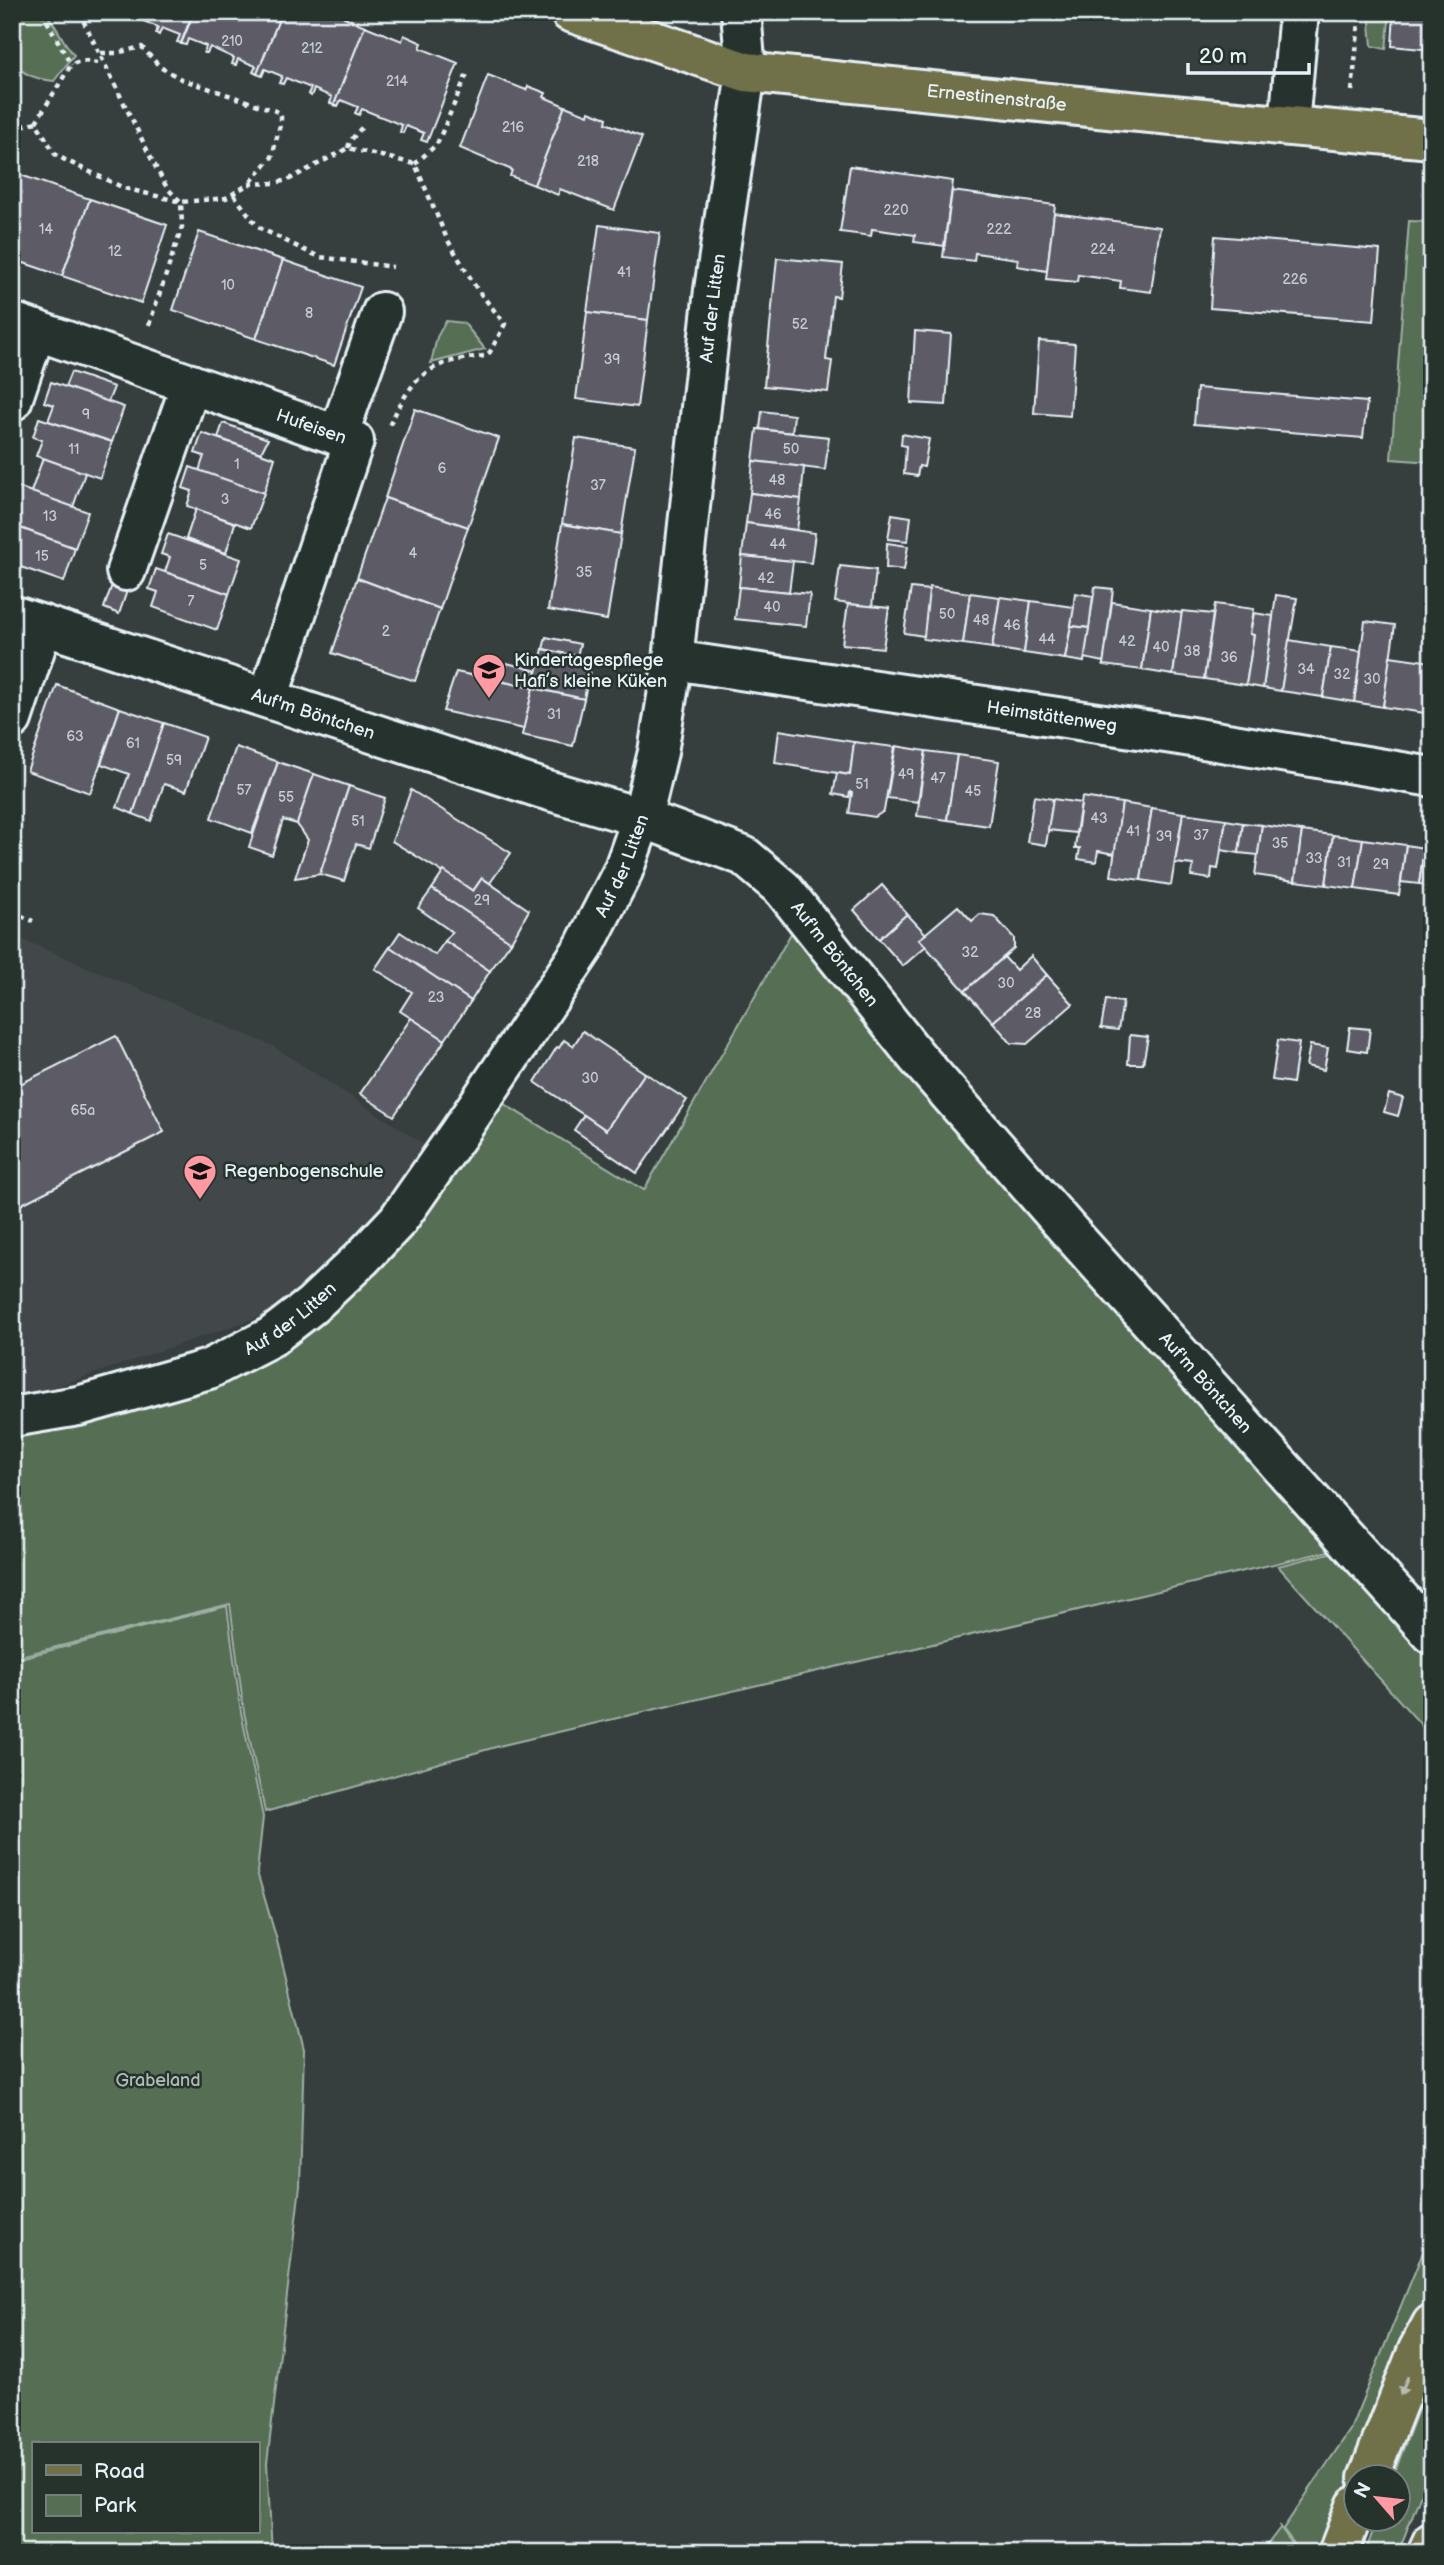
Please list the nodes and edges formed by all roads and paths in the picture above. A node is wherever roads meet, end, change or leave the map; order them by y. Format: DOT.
graph roads {
  1 [pos="41,12"];
  2 [pos="79,12"];
  3 [pos="570,12"];
  4 [pos="741,12"];
  5 [pos="1299,12"];
  6 [pos="1360,12"];
  7 [pos="101,53"];
  8 [pos="103,64"];
  9 [pos="71,65"];
  10 [pos="746,72"];
  11 [pos="467,74"];
  12 [pos="36,122"];
  13 [pos="1289,125"];
  14 [pos="363,126"];
  15 [pos="12,129"];
  16 [pos="1346,131"];
  17 [pos="1432,139"];
  18 [pos="348,148"];
  19 [pos="415,164"];
  20 [pos="249,184"];
  21 [pos="234,195"];
  22 [pos="181,202"];
  23 [pos="393,267"];
  24 [pos="382,312"];
  25 [pos="24,326"];
  26 [pos="135,365"];
  27 [pos="191,384"];
  28 [pos="12,401"];
  29 [pos="346,438"];
  30 [pos="125,571"];
  31 [pos="27,620"];
  32 [pos="673,660"];
  33 [pos="268,698"];
  34 [pos="12,719"];
  35 [pos="1432,777"];
  36 [pos="642,818"];
  37 [pos="12,912"];
  38 [pos="33,921"];
  39 [pos="12,1417"];
  40 [pos="1432,1634"];
  41 [pos="1432,2324"];
  42 [pos="1373,2464"];
  43 [pos="1345,2534"];
  44 [pos="1432,2542"];
  45 [pos="1338,2553"];
  46 [pos="1427,2553"];
  1 -- 9 [label="path"];
  2 -- 7 [label="path"];
  3 -- 10 [label="main road, Ernestinenstraße"];
  4 -- 10 [label="street, Auf der Litten"];
  5 -- 13 [label="street"];
  6 -- 16 [label="path"];
  7 -- 8 [label="path"];
  7 -- 20 [label="path"];
  8 -- 9 [label="path"];
  8 -- 22 [label="path"];
  9 -- 12 [label="path"];
  10 -- 13 [label="main road, Ernestinenstraße"];
  10 -- 32 [label="street, Auf der Litten"];
  11 -- 19 [label="path"];
  12 -- 15 [label="path"];
  12 -- 22 [label="path"];
  13 -- 16 [label="main road, Ernestinenstraße"];
  14 -- 18 [label="path"];
  16 -- 17 [label="main road, Ernestinenstraße"];
  18 -- 19 [label="path"];
  18 -- 20 [label="path"];
  19 -- 29 [label="path"];
  20 -- 21 [label="path"];
  21 -- 22 [label="path"];
  21 -- 23 [label="path"];
  22 -- 26 [label="path"];
  24 -- 29 [label="street"];
  25 -- 26 [label="street, Hufeisen"];
  25 -- 28 [label="street"];
  26 -- 27 [label="street, Hufeisen"];
  27 -- 29 [label="street, Hufeisen"];
  27 -- 30 [label="street"];
  29 -- 33 [label="street, Hufeisen"];
  31 -- 33 [label="street, Auf'm Böntchen"];
  31 -- 34 [label="street"];
  32 -- 35 [label="street, Heimstättenweg"];
  32 -- 36 [label="street, Auf der Litten"];
  33 -- 36 [label="street, Auf'm Böntchen"];
  36 -- 39 [label="street, Auf der Litten"];
  36 -- 40 [label="street, Auf'm Böntchen"];
  37 -- 38 [label="path"];
  41 -- 42 [label="main road, one-way"];
  43 -- 45 [label="main road"];
  44 -- 46 [label="main road"];
}
